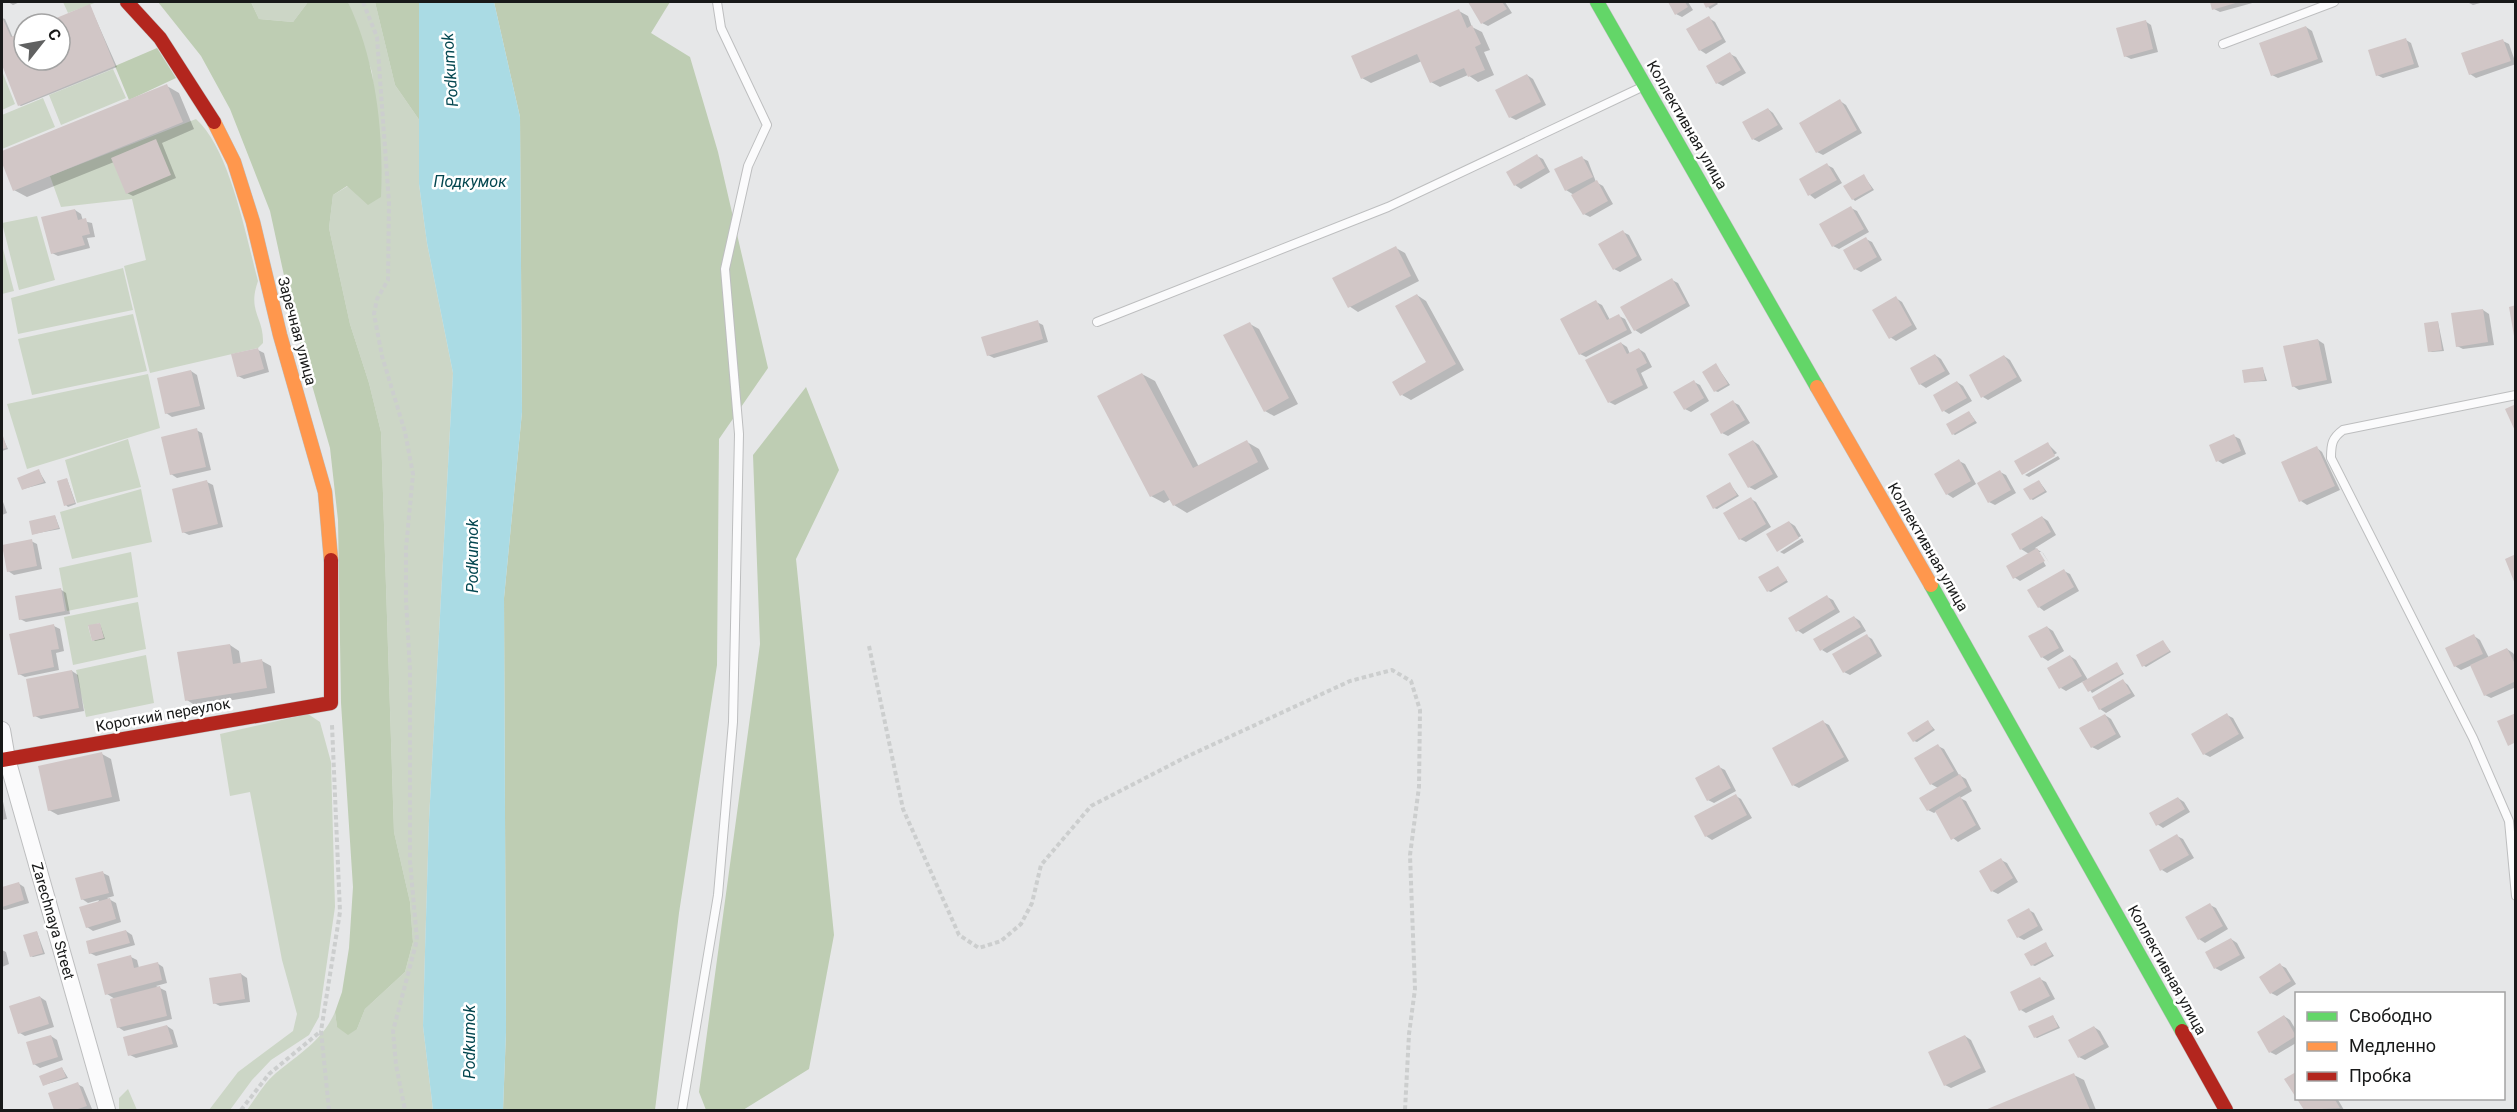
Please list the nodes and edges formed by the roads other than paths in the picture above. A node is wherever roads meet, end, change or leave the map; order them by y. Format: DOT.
graph roads {
  1 [pos="127,2"];
  2 [pos="717,2"];
  3 [pos="1597,2"];
  4 [pos="2334,2"];
  5 [pos="2223,44"];
  6 [pos="1646,85"];
  7 [pos="1098,322"];
  8 [pos="2516,395"];
  9 [pos="331,703"];
  10 [pos="2,730"];
  11 [pos="4,759"];
  12 [pos="2516,896"];
  13 [pos="107,1110"];
  14 [pos="682,1110"];
  15 [pos="2226,1110"];
  1 -- 9 [label="street, Заречная улица"];
  2 -- 14 [label="lane"];
  3 -- 6 [label="street, Коллективная улица"];
  4 -- 5 [label="lane"];
  6 -- 7 [label="lane"];
  6 -- 15 [label="street, Коллективная улица"];
  8 -- 12 [label="lane"];
  9 -- 11 [label="street, Короткий переулок"];
  10 -- 11 [label="street, Zarechnaya Street"];
  11 -- 13 [label="street, Zarechnaya Street"];
}
